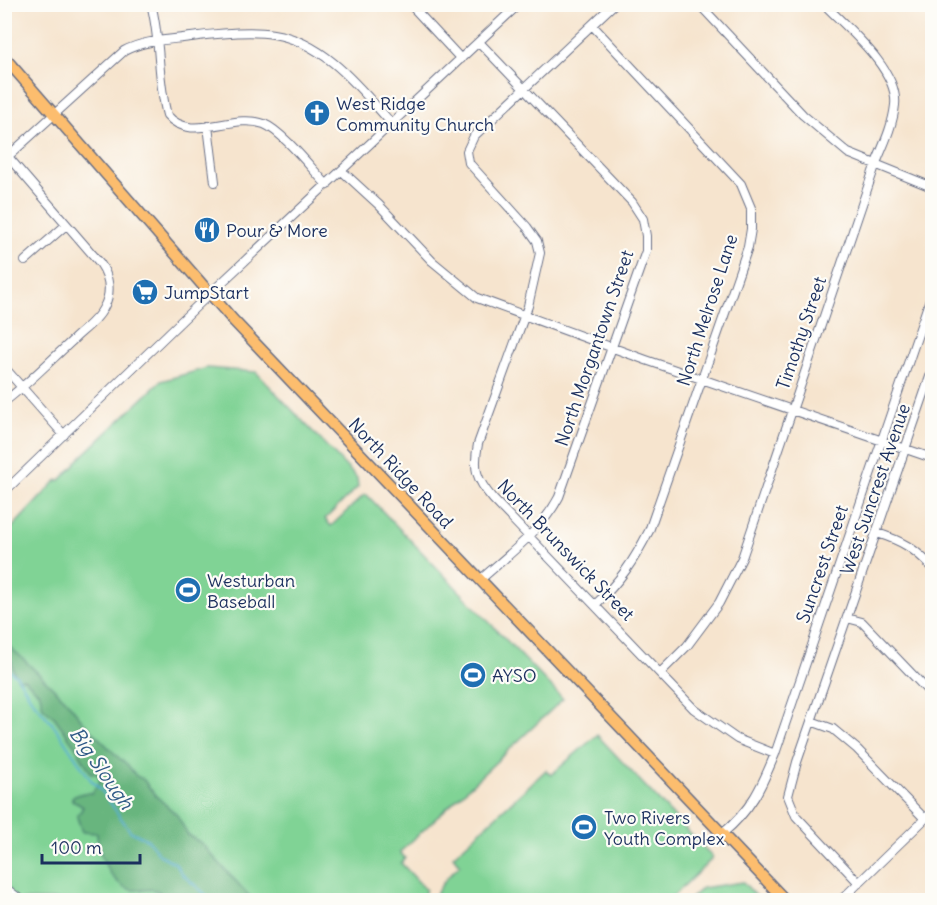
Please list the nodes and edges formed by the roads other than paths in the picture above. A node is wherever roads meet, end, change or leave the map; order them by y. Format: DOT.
graph roads {
  1 [pos="151,4"];
  2 [pos="410,4"];
  3 [pos="426,4"];
  4 [pos="519,4"];
  5 [pos="614,4"];
  6 [pos="699,4"];
  7 [pos="824,4"];
  8 [pos="418,12"];
  9 [pos="592,25"];
  10 [pos="156,41"];
  11 [pos="479,42"];
  12 [pos="4,57"];
  13 [pos="461,59"];
  14 [pos="524,88"];
  15 [pos="54,113"];
  16 [pos="392,124"];
  17 [pos="208,126"];
  18 [pos="6,156"];
  19 [pos="876,163"];
  20 [pos="342,171"];
  21 [pos="215,182"];
  22 [pos="327,185"];
  23 [pos="933,187"];
  24 [pos="66,225"];
  25 [pos="25,261"];
  26 [pos="210,293"];
  27 [pos="933,293"];
  28 [pos="524,316"];
  29 [pos="613,348"];
  30 [pos="4,367"];
  31 [pos="933,371"];
  32 [pos="702,378"];
  33 [pos="24,387"];
  34 [pos="4,402"];
  35 [pos="793,409"];
  36 [pos="64,435"];
  37 [pos="882,440"];
  38 [pos="906,448"];
  39 [pos="933,458"];
  40 [pos="4,492"];
  41 [pos="877,533"];
  42 [pos="528,536"];
  43 [pos="933,567"];
  44 [pos="480,580"];
  45 [pos="595,605"];
  46 [pos="848,618"];
  47 [pos="660,673"];
  48 [pos="933,695"];
  49 [pos="811,721"];
  50 [pos="775,754"];
  51 [pos="933,812"];
  52 [pos="925,819"];
  53 [pos="722,834"];
  54 [pos="859,883"];
  55 [pos="4,887"];
  56 [pos="21,900"];
  57 [pos="785,900"];
  58 [pos="841,900"];
  1 -- 10 [label="street"];
  2 -- 8 [label="street"];
  3 -- 8 [label="street"];
  4 -- 11 [label="street"];
  5 -- 9 [label="street"];
  6 -- 19 [label="street"];
  7 -- 19 [label="street, Timothy Street"];
  8 -- 13 [label="street"];
  9 -- 14 [label="street"];
  9 -- 32 [label="street, North Melrose Lane"];
  10 -- 15 [label="street"];
  10 -- 16 [label="street"];
  10 -- 17 [label="street"];
  11 -- 13 [label="street"];
  11 -- 14 [label="street, North Morgantown Street"];
  12 -- 15 [label="main road, North Ridge Road"];
  13 -- 16 [label="street"];
  14 -- 28 [label="street, North Brunswick Street"];
  14 -- 29 [label="street, North Morgantown Street"];
  15 -- 18 [label="street"];
  15 -- 26 [label="main road, North Ridge Road"];
  16 -- 20 [label="street"];
  17 -- 21 [label="street"];
  17 -- 22 [label="street"];
  18 -- 24 [label="street"];
  19 -- 23 [label="street"];
  19 -- 35 [label="street, Timothy Street"];
  20 -- 22 [label="street"];
  20 -- 28 [label="street"];
  22 -- 26 [label="street"];
  24 -- 25 [label="street"];
  24 -- 33 [label="street"];
  26 -- 36 [label="street"];
  26 -- 44 [label="main road, North Ridge Road"];
  27 -- 37 [label="street, Suncrest Street"];
  28 -- 29 [label="street"];
  28 -- 42 [label="street, North Brunswick Street"];
  29 -- 32 [label="street"];
  29 -- 42 [label="street, North Morgantown Street"];
  30 -- 33 [label="street"];
  31 -- 38 [label="street, West Suncrest Avenue"];
  32 -- 35 [label="street"];
  32 -- 45 [label="street, North Melrose Lane"];
  33 -- 34 [label="street"];
  33 -- 36 [label="street"];
  35 -- 37 [label="street"];
  35 -- 47 [label="street, Timothy Street"];
  36 -- 40 [label="street"];
  37 -- 38 [label="street"];
  37 -- 50 [label="street, Suncrest Street"];
  38 -- 39 [label="street"];
  38 -- 41 [label="street, West Suncrest Avenue"];
  41 -- 43 [label="street"];
  41 -- 46 [label="street, West Suncrest Avenue"];
  42 -- 44 [label="street, North Morgantown Street"];
  42 -- 45 [label="street, North Brunswick Street"];
  44 -- 53 [label="main road, North Ridge Road"];
  45 -- 47 [label="street, North Brunswick Street"];
  46 -- 48 [label="street"];
  46 -- 49 [label="street, West Suncrest Avenue"];
  47 -- 50 [label="street, North Brunswick Street"];
  49 -- 52 [label="street"];
  49 -- 54 [label="street, West Suncrest Avenue"];
  50 -- 53 [label="street, Suncrest Street"];
  51 -- 52 [label="street"];
  52 -- 54 [label="street"];
  53 -- 57 [label="main road, North Ridge Road"];
  54 -- 58 [label="street"];
  55 -- 56 [label="street"];
}
